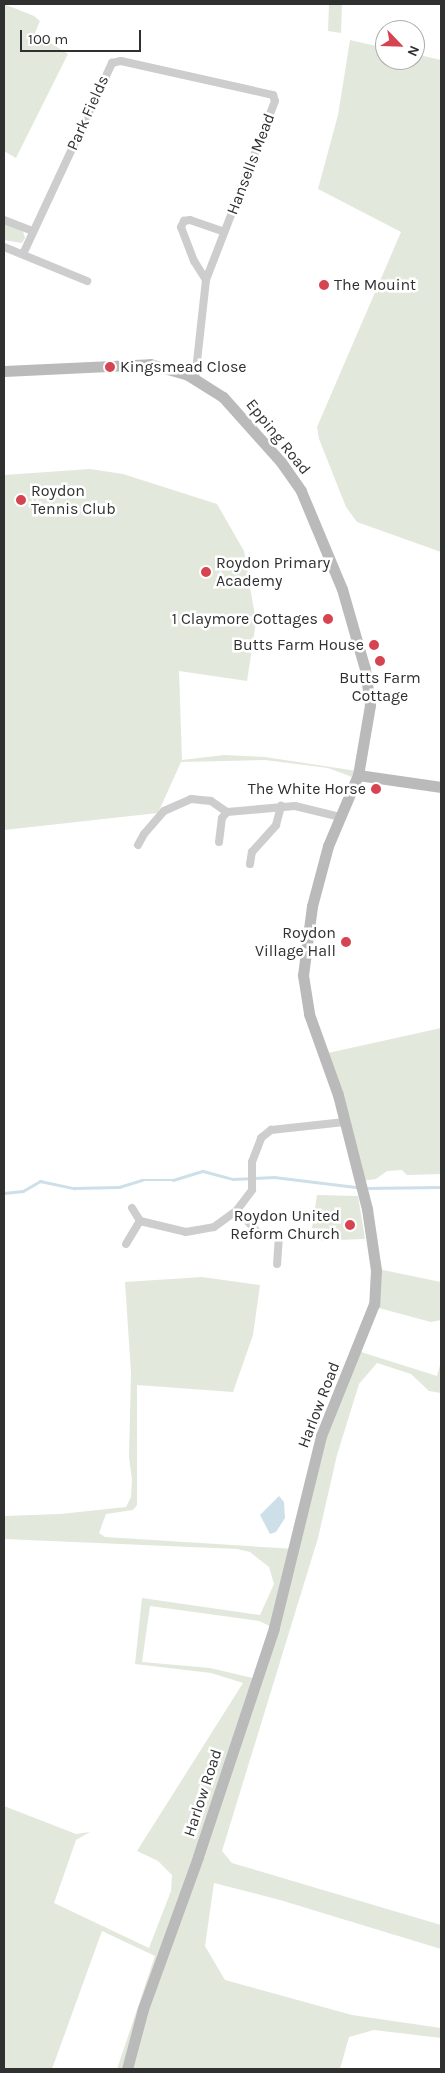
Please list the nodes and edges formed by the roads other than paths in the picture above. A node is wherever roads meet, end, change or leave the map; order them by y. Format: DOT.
graph roads {
  1 [pos="273,95"];
  2 [pos="4,220"];
  3 [pos="33,232"];
  4 [pos="224,232"];
  5 [pos="4,247"];
  6 [pos="23,254"];
  7 [pos="206,280"];
  8 [pos="87,281"];
  9 [pos="4,371"];
  10 [pos="195,379"];
  11 [pos="358,775"];
  12 [pos="441,787"];
  13 [pos="281,806"];
  14 [pos="227,812"];
  15 [pos="340,817"];
  16 [pos="219,842"];
  17 [pos="138,845"];
  18 [pos="250,864"];
  19 [pos="345,1122"];
  20 [pos="132,1208"];
  21 [pos="237,1210"];
  22 [pos="140,1221"];
  23 [pos="126,1244"];
  24 [pos="277,1264"];
  25 [pos="127,2069"];
  1 -- 3 [label="street, Park Fields"];
  1 -- 4 [label="street, Hansells Mead"];
  2 -- 3 [label="street"];
  3 -- 6 [label="street, Park Fields"];
  4 -- 7 [label="street, Hansells Mead"];
  4 -- 7 [label="street, Hansells Mead"];
  5 -- 6 [label="street"];
  6 -- 8 [label="street"];
  7 -- 10 [label="street, Hansells Mead"];
  9 -- 10 [label="street, Epping Road"];
  10 -- 11 [label="street, Epping Road"];
  11 -- 12 [label="street"];
  11 -- 15 [label="street, Harlow Road"];
  13 -- 14 [label="street"];
  13 -- 15 [label="street"];
  13 -- 18 [label="street"];
  14 -- 16 [label="street"];
  14 -- 17 [label="street"];
  15 -- 19 [label="street, Harlow Road"];
  19 -- 21 [label="street"];
  19 -- 25 [label="street, Harlow Road"];
  20 -- 22 [label="street"];
  21 -- 22 [label="street"];
  21 -- 24 [label="street"];
  22 -- 23 [label="street"];
}
